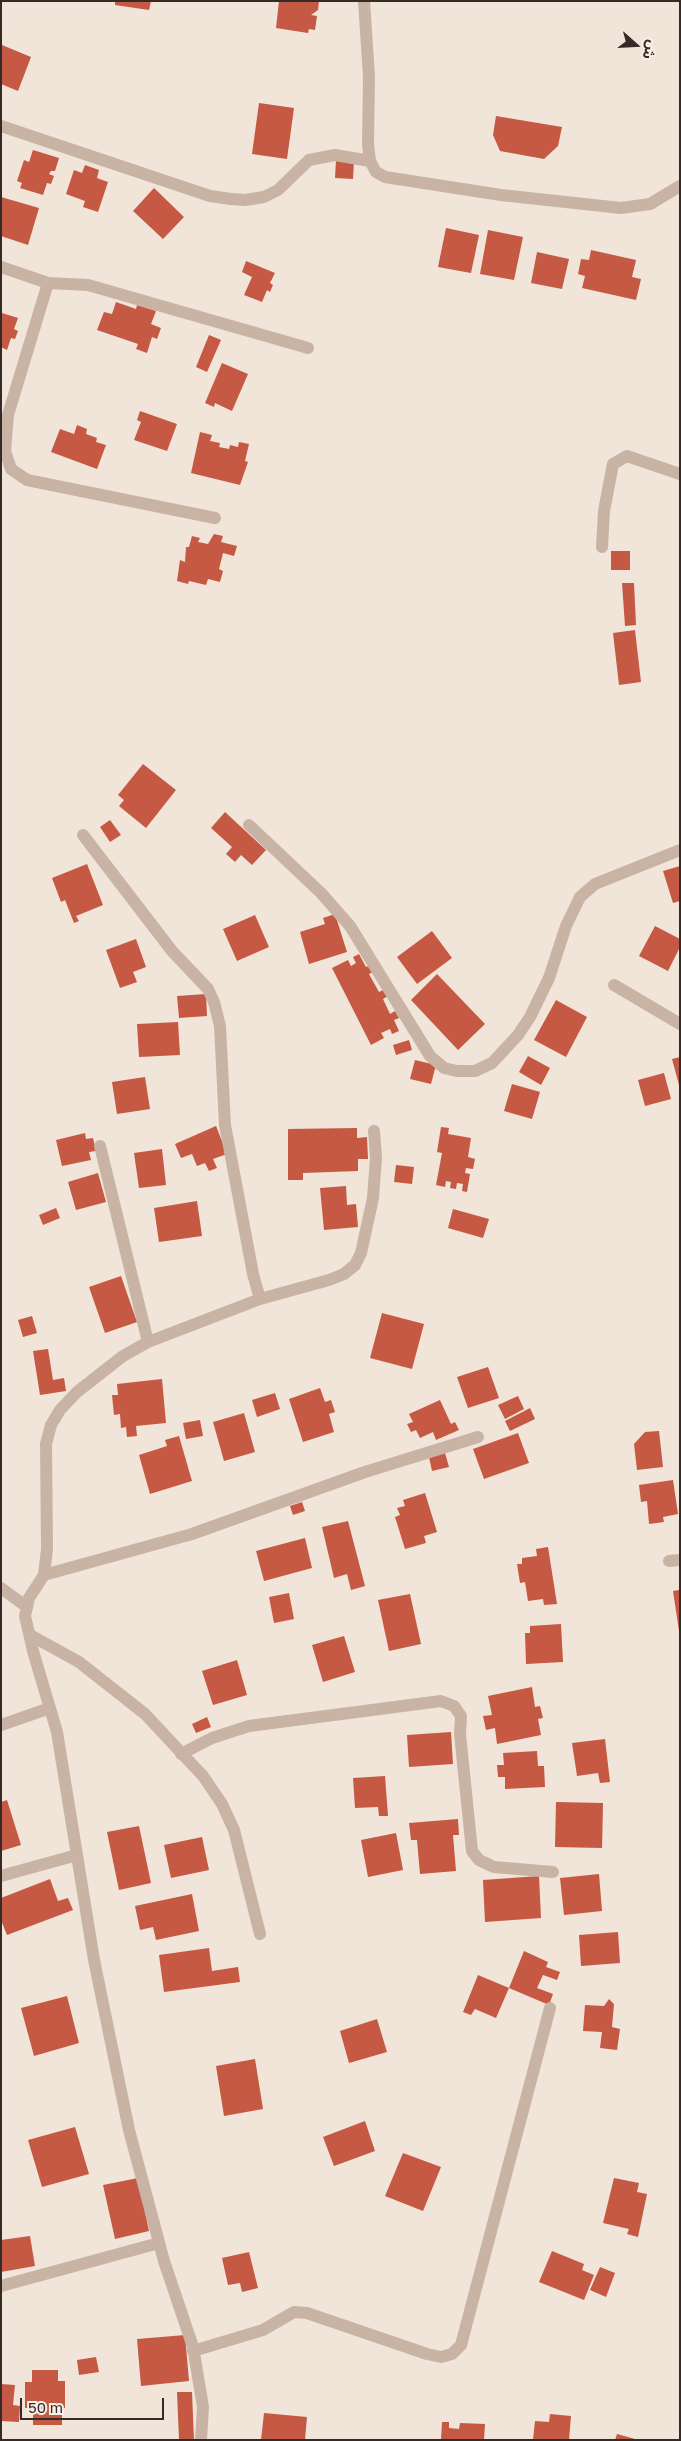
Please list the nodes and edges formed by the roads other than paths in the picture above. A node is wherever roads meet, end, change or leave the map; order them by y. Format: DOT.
graph roads {
  1 [pos="364,1"];
  2 [pos="1,126"];
  3 [pos="370,161"];
  4 [pos="680,186"];
  5 [pos="1,268"];
  6 [pos="48,283"];
  7 [pos="308,348"];
  8 [pos="680,474"];
  9 [pos="215,518"];
  10 [pos="602,547"];
  11 [pos="249,825"];
  12 [pos="83,835"];
  13 [pos="680,850"];
  14 [pos="614,985"];
  15 [pos="680,1024"];
  16 [pos="374,1130"];
  17 [pos="100,1146"];
  18 [pos="260,1299"];
  19 [pos="148,1342"];
  20 [pos="478,1437"];
  21 [pos="44,1574"];
  22 [pos="1,1588"];
  23 [pos="27,1607"];
  24 [pos="30,1635"];
  25 [pos="50,1708"];
  26 [pos="1,1725"];
  27 [pos="181,1754"];
  28 [pos="77,1855"];
  29 [pos="553,1872"];
  30 [pos="1,1876"];
  31 [pos="260,1934"];
  32 [pos="550,2008"];
  33 [pos="159,2243"];
  34 [pos="1,2286"];
  35 [pos="194,2351"];
  36 [pos="201,2440"];
  1 -- 3 [label="street"];
  2 -- 3 [label="street"];
  3 -- 4 [label="street"];
  5 -- 6 [label="street"];
  6 -- 7 [label="street"];
  6 -- 9 [label="street"];
  8 -- 10 [label="street"];
  11 -- 13 [label="street"];
  12 -- 18 [label="street"];
  14 -- 15 [label="street"];
  16 -- 18 [label="street"];
  17 -- 19 [label="street"];
  18 -- 19 [label="street"];
  19 -- 21 [label="street"];
  20 -- 21 [label="street"];
  21 -- 23 [label="street"];
  22 -- 23 [label="street"];
  23 -- 24 [label="street"];
  24 -- 25 [label="street"];
  24 -- 27 [label="street"];
  25 -- 26 [label="street"];
  25 -- 28 [label="street"];
  27 -- 29 [label="street"];
  27 -- 31 [label="street"];
  28 -- 30 [label="street"];
  28 -- 33 [label="street"];
  32 -- 35 [label="street"];
  33 -- 34 [label="street"];
  33 -- 35 [label="street"];
  35 -- 36 [label="street"];
}
